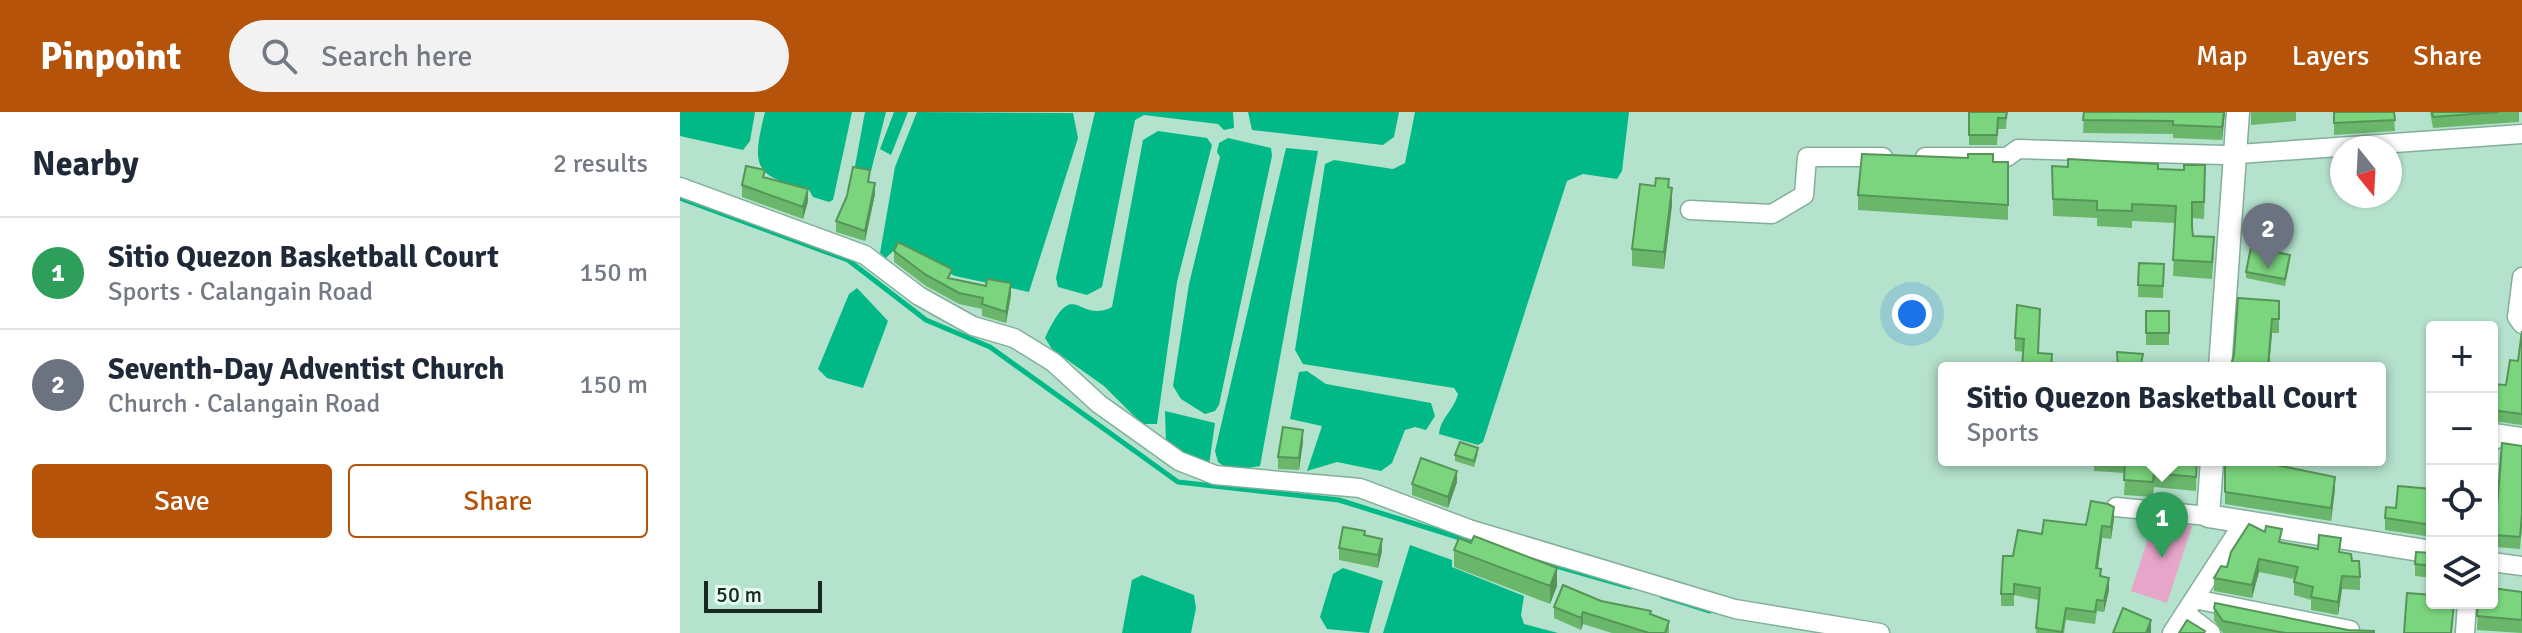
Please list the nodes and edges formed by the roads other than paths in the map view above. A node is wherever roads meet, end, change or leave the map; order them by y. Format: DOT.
graph roads {
  1 [pos="2238,112"];
  2 [pos="2522,134"];
  3 [pos="2238,154"];
  4 [pos="680,187"];
  5 [pos="1690,210"];
  6 [pos="2522,277"];
  7 [pos="2522,324"];
  8 [pos="2221,362"];
  9 [pos="2498,436"];
  10 [pos="2522,439"];
  11 [pos="2212,466"];
  12 [pos="2116,507"];
  13 [pos="2208,516"];
  14 [pos="2244,522"];
  15 [pos="2426,551"];
  16 [pos="2498,563"];
  17 [pos="2522,566"];
  18 [pos="2190,606"];
  19 [pos="2467,609"];
  20 [pos="2350,630"];
  21 [pos="1880,633"];
  22 [pos="2172,633"];
  23 [pos="2211,633"];
  24 [pos="2465,633"];
  1 -- 3 [label="street"];
  2 -- 3 [label="street"];
  3 -- 5 [label="street"];
  3 -- 8 [label="street"];
  4 -- 21 [label="street"];
  6 -- 7 [label="street"];
  9 -- 10 [label="street"];
  11 -- 13 [label="street"];
  12 -- 13 [label="street"];
  13 -- 14 [label="street"];
  14 -- 15 [label="street"];
  14 -- 18 [label="street"];
  16 -- 17 [label="street"];
  18 -- 20 [label="street"];
  18 -- 22 [label="street"];
  18 -- 23 [label="street"];
  19 -- 24 [label="street"];
}
